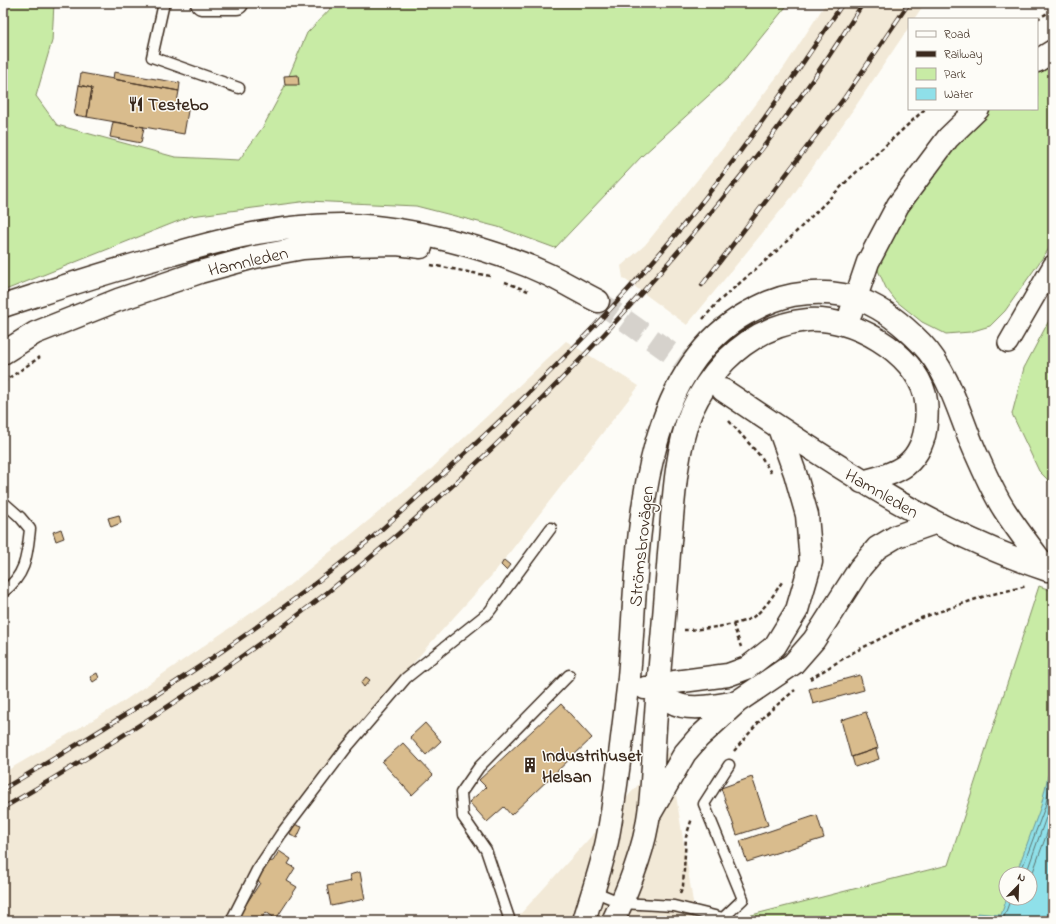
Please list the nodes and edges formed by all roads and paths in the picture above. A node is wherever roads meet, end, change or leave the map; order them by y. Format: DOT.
graph roads {
  1 [pos="164,3"];
  2 [pos="202,3"];
  3 [pos="237,3"];
  4 [pos="1053,10"];
  5 [pos="1038,19"];
  6 [pos="1053,51"];
  7 [pos="1038,60"];
  8 [pos="239,88"];
  9 [pos="977,110"];
  10 [pos="508,258"];
  11 [pos="423,264"];
  12 [pos="1053,265"];
  13 [pos="492,277"];
  14 [pos="499,279"];
  15 [pos="534,293"];
  16 [pos="856,298"];
  17 [pos="598,302"];
  18 [pos="3,306"];
  19 [pos="846,324"];
  20 [pos="1008,343"];
  21 [pos="3,353"];
  22 [pos="42,356"];
  23 [pos="3,382"];
  24 [pos="723,390"];
  25 [pos="726,417"];
  26 [pos="779,428"];
  27 [pos="773,477"];
  28 [pos="862,482"];
  29 [pos="3,502"];
  30 [pos="934,523"];
  31 [pos="551,528"];
  32 [pos="1050,570"];
  33 [pos="785,577"];
  34 [pos="1032,585"];
  35 [pos="3,592"];
  36 [pos="685,630"];
  37 [pos="569,675"];
  38 [pos="806,681"];
  39 [pos="800,686"];
  40 [pos="628,687"];
  41 [pos="658,689"];
  42 [pos="737,702"];
  43 [pos="764,716"];
  44 [pos="729,765"];
  45 [pos="649,814"];
  46 [pos="593,891"];
  47 [pos="618,912"];
  48 [pos="231,921"];
  49 [pos="510,921"];
  50 [pos="584,921"];
  1 -- 8 [label="lane"];
  2 -- 3 [label="main road"];
  4 -- 5 [label="path"];
  6 -- 7 [label="main road"];
  9 -- 16 [label="main road"];
  10 -- 17 [label="main road, Hamnleden"];
  10 -- 18 [label="main road, Hamnleden"];
  10 -- 21 [label="main road, Hamnleden"];
  11 -- 13 [label="path"];
  12 -- 20 [label="street"];
  14 -- 15 [label="path"];
  16 -- 19 [label="main road"];
  16 -- 32 [label="main road, Strömsbrovägen"];
  16 -- 40 [label="main road, Strömsbrovägen"];
  19 -- 28 [label="main road, Strömsbrovägen"];
  19 -- 41 [label="main road, Strömsbrovägen"];
  22 -- 23 [label="path"];
  24 -- 26 [label="main road, Hamnleden"];
  25 -- 27 [label="path"];
  26 -- 28 [label="main road, Hamnleden"];
  26 -- 41 [label="main road"];
  28 -- 30 [label="main road, Hamnleden"];
  29 -- 35 [label="lane"];
  30 -- 32 [label="main road, Hamnleden"];
  30 -- 42 [label="main road"];
  31 -- 48 [label="lane"];
  33 -- 36 [label="path"];
  34 -- 38 [label="path"];
  37 -- 49 [label="lane"];
  39 -- 43 [label="path"];
  40 -- 41 [label="main road"];
  40 -- 46 [label="main road, Strömsbrovägen"];
  41 -- 42 [label="main road"];
  41 -- 45 [label="main road, Strömsbrovägen"];
  42 -- 45 [label="main road"];
  44 -- 47 [label="lane"];
  45 -- 47 [label="main road, Strömsbrovägen"];
  46 -- 47 [label="lane"];
  46 -- 50 [label="main road, Strömsbrovägen"];
}
